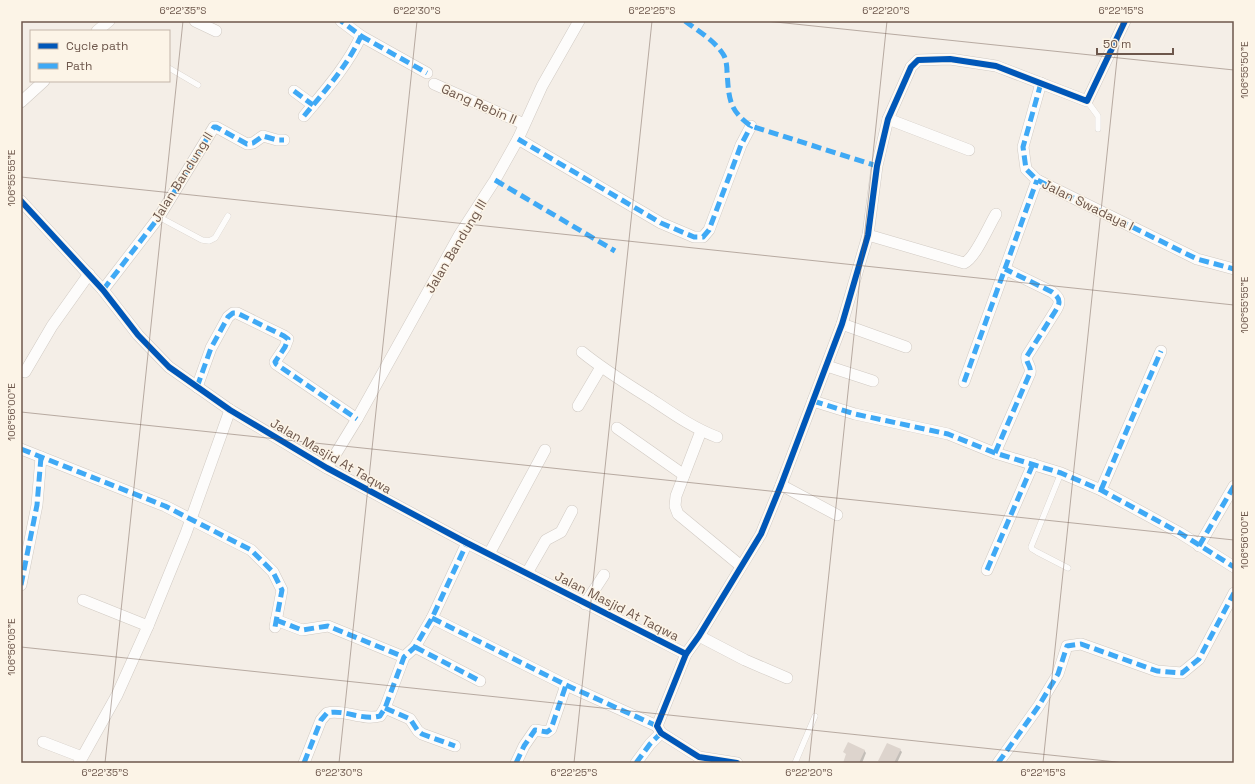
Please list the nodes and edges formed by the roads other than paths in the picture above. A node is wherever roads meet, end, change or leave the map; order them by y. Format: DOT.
graph roads {
  1 [pos="195,21"];
  2 [pos="341,21"];
  3 [pos="579,21"];
  4 [pos="1126,21"];
  5 [pos="216,31"];
  6 [pos="361,36"];
  7 [pos="170,69"];
  8 [pos="426,73"];
  9 [pos="43,82"];
  10 [pos="1042,83"];
  11 [pos="434,84"];
  12 [pos="198,85"];
  13 [pos="294,91"];
  14 [pos="1087,101"];
  15 [pos="21,102"];
  16 [pos="313,105"];
  17 [pos="304,116"];
  18 [pos="888,119"];
  19 [pos="524,124"];
  20 [pos="751,126"];
  21 [pos="1098,129"];
  22 [pos="518,139"];
  23 [pos="284,140"];
  24 [pos="969,150"];
  25 [pos="1037,180"];
  26 [pos="21,201"];
  27 [pos="996,214"];
  28 [pos="228,216"];
  29 [pos="159,218"];
  30 [pos="868,235"];
  31 [pos="1005,269"];
  32 [pos="1234,269"];
  33 [pos="89,274"];
  34 [pos="103,290"];
  35 [pos="842,324"];
  36 [pos="906,347"];
  37 [pos="1161,351"];
  38 [pos="582,352"];
  39 [pos="827,366"];
  40 [pos="600,367"];
  41 [pos="25,372"];
  42 [pos="873,381"];
  43 [pos="964,382"];
  44 [pos="196,387"];
  45 [pos="813,401"];
  46 [pos="578,406"];
  47 [pos="230,410"];
  48 [pos="357,419"];
  49 [pos="616,428"];
  50 [pos="701,431"];
  51 [pos="717,437"];
  52 [pos="21,449"];
  53 [pos="545,450"];
  54 [pos="995,453"];
  55 [pos="41,457"];
  56 [pos="1032,464"];
  57 [pos="327,468"];
  58 [pos="1061,473"];
  59 [pos="684,475"];
  60 [pos="781,485"];
  61 [pos="1234,486"];
  62 [pos="1101,490"];
  63 [pos="572,511"];
  64 [pos="837,515"];
  65 [pos="191,519"];
  66 [pos="467,543"];
  67 [pos="1200,546"];
  68 [pos="489,554"];
  69 [pos="741,566"];
  70 [pos="1234,567"];
  71 [pos="1068,568"];
  72 [pos="987,570"];
  73 [pos="526,573"];
  74 [pos="604,575"];
  75 [pos="21,585"];
  76 [pos="1234,593"];
  77 [pos="82,600"];
  78 [pos="586,604"];
  79 [pos="432,618"];
  80 [pos="148,626"];
  81 [pos="700,636"];
  82 [pos="415,647"];
  83 [pos="686,654"];
  84 [pos="404,657"];
  85 [pos="787,678"];
  86 [pos="480,681"];
  87 [pos="566,685"];
  88 [pos="385,708"];
  89 [pos="815,716"];
  90 [pos="659,730"];
  91 [pos="43,742"];
  92 [pos="455,746"];
  93 [pos="81,760"];
  94 [pos="304,763"];
  95 [pos="516,763"];
  96 [pos="636,763"];
  97 [pos="737,763"];
  98 [pos="795,763"];
  99 [pos="998,763"];
  1 -- 5 [label="street"];
  2 -- 6 [label="street"];
  3 -- 19 [label="street, Jalan Bandung III"];
  4 -- 14 [label="street"];
  6 -- 8 [label="street"];
  6 -- 16 [label="street"];
  7 -- 12 [label="lane"];
  9 -- 15 [label="street"];
  10 -- 14 [label="street"];
  10 -- 18 [label="street"];
  10 -- 25 [label="street, Jalan Swadaya I"];
  11 -- 19 [label="street, Gang Rebin II"];
  13 -- 16 [label="street"];
  14 -- 21 [label="lane"];
  16 -- 17 [label="street"];
  18 -- 24 [label="street"];
  18 -- 30 [label="street"];
  19 -- 22 [label="street, Jalan Bandung III"];
  20 -- 22 [label="street"];
  22 -- 48 [label="street, Jalan Bandung III"];
  23 -- 29 [label="street, Jalan Bandung II"];
  25 -- 31 [label="street"];
  25 -- 32 [label="street, Jalan Swadaya I"];
  26 -- 33 [label="street, Jalan Masjid At Taqwa"];
  27 -- 30 [label="street"];
  28 -- 29 [label="lane"];
  29 -- 34 [label="street, Jalan Bandung II"];
  30 -- 35 [label="street"];
  31 -- 43 [label="street"];
  31 -- 54 [label="street"];
  33 -- 34 [label="street, Jalan Masjid At Taqwa"];
  33 -- 41 [label="street"];
  34 -- 44 [label="street, Jalan Masjid At Taqwa"];
  35 -- 36 [label="street"];
  35 -- 39 [label="street"];
  37 -- 62 [label="street"];
  38 -- 40 [label="street"];
  39 -- 42 [label="street"];
  39 -- 45 [label="street"];
  40 -- 46 [label="street"];
  40 -- 50 [label="street"];
  44 -- 47 [label="street, Jalan Masjid At Taqwa"];
  44 -- 48 [label="street"];
  45 -- 54 [label="street"];
  45 -- 60 [label="street"];
  47 -- 57 [label="street, Jalan Masjid At Taqwa"];
  47 -- 65 [label="street"];
  48 -- 57 [label="street, Jalan Bandung III"];
  49 -- 59 [label="street"];
  50 -- 51 [label="street"];
  50 -- 59 [label="street"];
  52 -- 55 [label="street"];
  53 -- 68 [label="street"];
  54 -- 56 [label="street"];
  55 -- 65 [label="street"];
  55 -- 75 [label="street"];
  56 -- 58 [label="street"];
  56 -- 72 [label="street"];
  57 -- 66 [label="street, Jalan Masjid At Taqwa"];
  58 -- 62 [label="street"];
  58 -- 71 [label="lane"];
  59 -- 69 [label="street"];
  60 -- 64 [label="street"];
  60 -- 69 [label="street"];
  61 -- 67 [label="street"];
  62 -- 67 [label="street"];
  63 -- 73 [label="street"];
  65 -- 80 [label="street"];
  65 -- 84 [label="street"];
  66 -- 68 [label="street, Jalan Masjid At Taqwa"];
  66 -- 79 [label="street"];
  67 -- 70 [label="street"];
  68 -- 73 [label="street, Jalan Masjid At Taqwa"];
  69 -- 81 [label="street"];
  73 -- 78 [label="street, Jalan Masjid At Taqwa"];
  74 -- 78 [label="street"];
  76 -- 99 [label="street"];
  77 -- 80 [label="street"];
  78 -- 83 [label="street, Jalan Masjid At Taqwa"];
  79 -- 82 [label="street"];
  79 -- 87 [label="street"];
  80 -- 93 [label="street"];
  81 -- 83 [label="street"];
  81 -- 85 [label="street"];
  82 -- 84 [label="street"];
  82 -- 86 [label="street"];
  83 -- 90 [label="street"];
  84 -- 88 [label="street"];
  87 -- 90 [label="street"];
  87 -- 95 [label="street"];
  88 -- 92 [label="street"];
  88 -- 94 [label="street"];
  89 -- 98 [label="lane"];
  90 -- 96 [label="street"];
  90 -- 97 [label="street"];
  91 -- 93 [label="street"];
}
